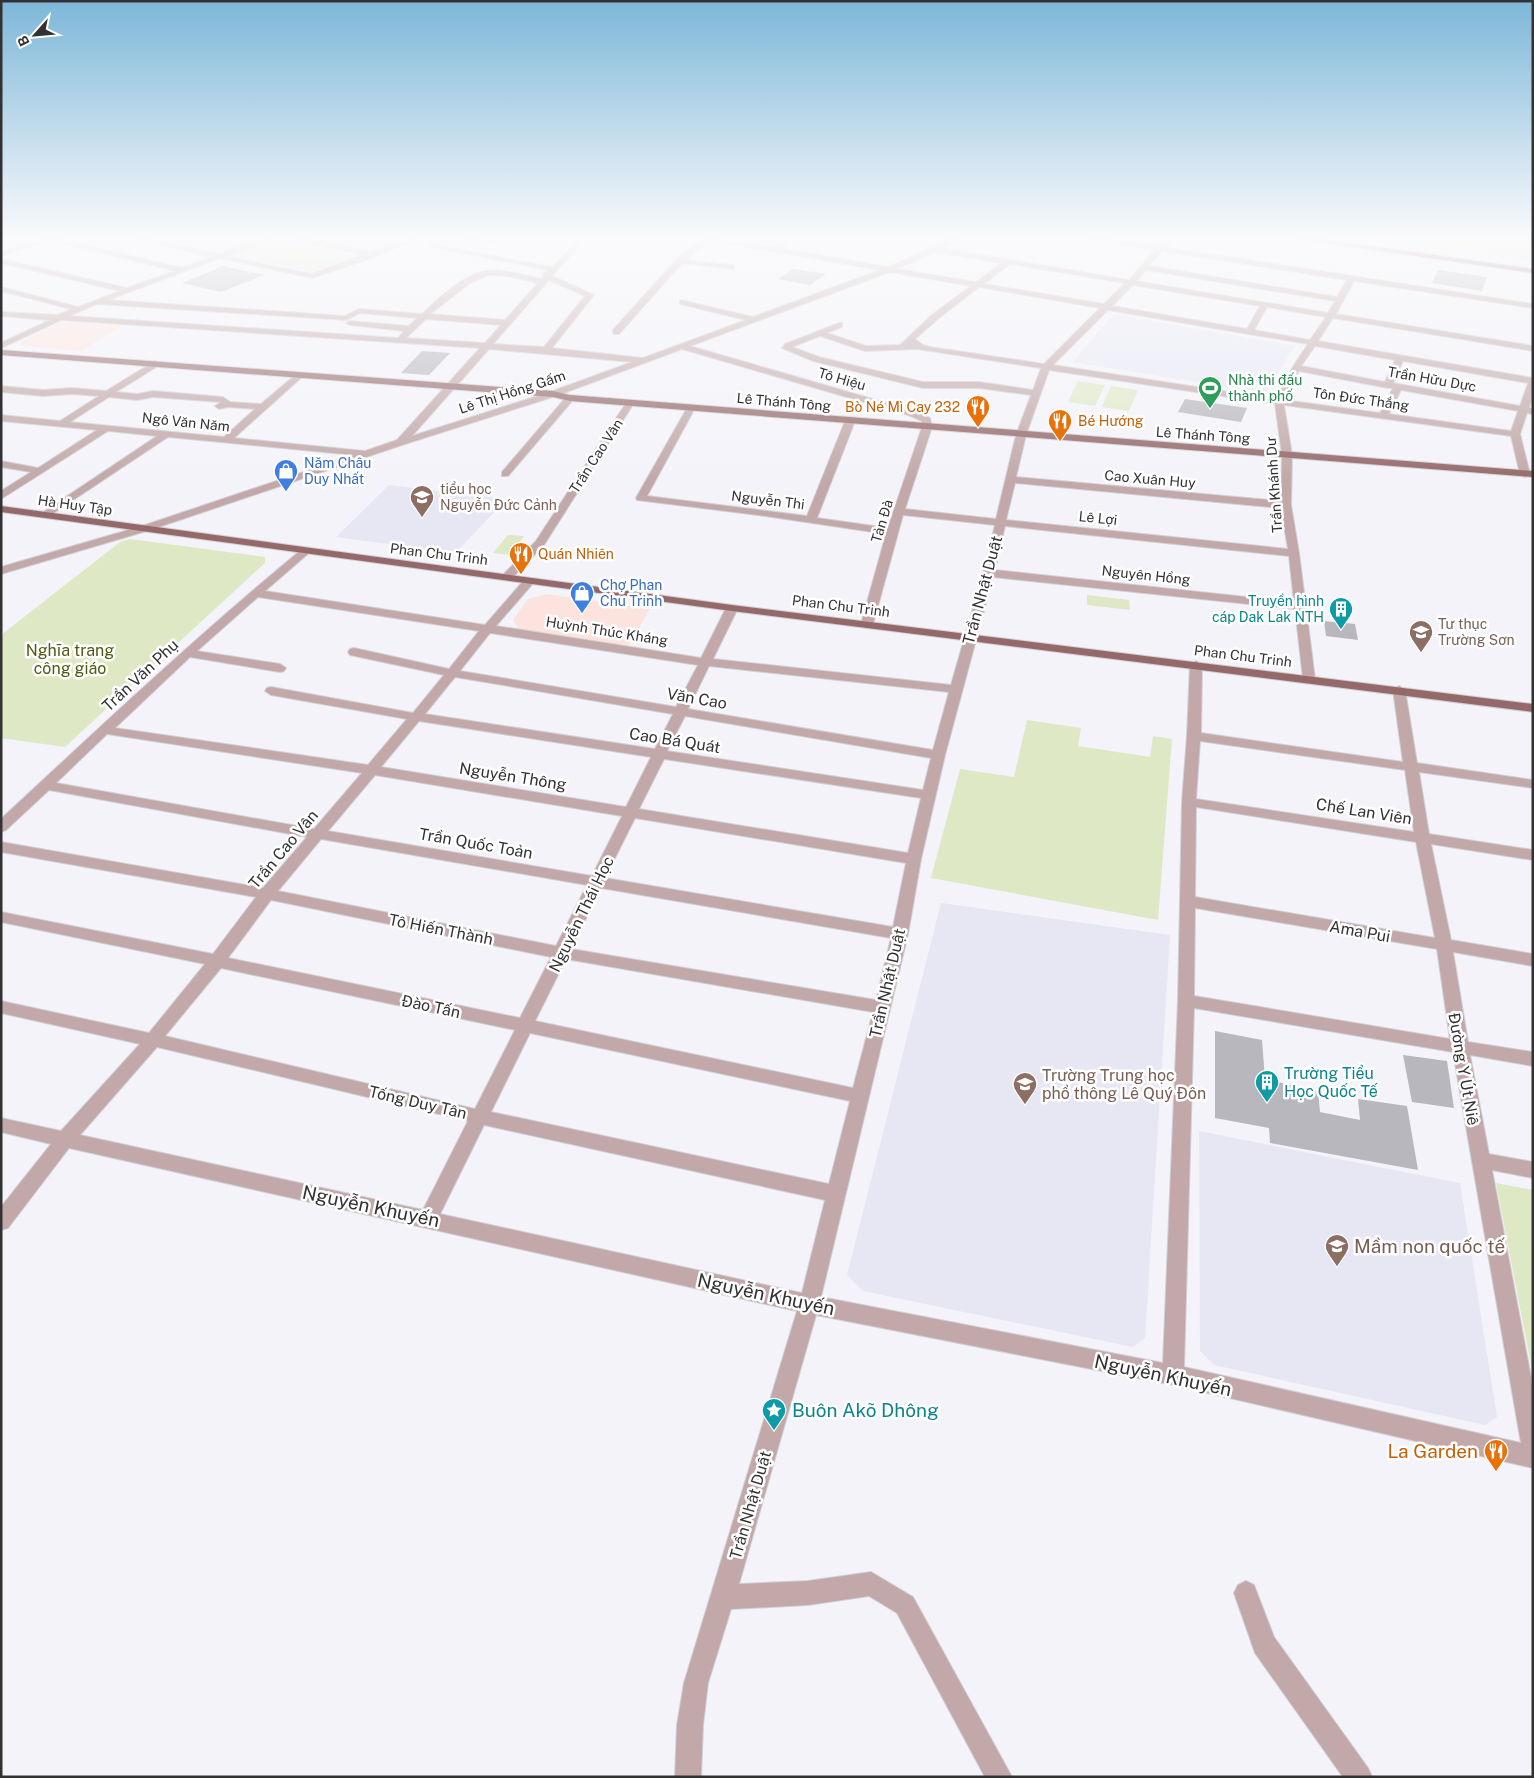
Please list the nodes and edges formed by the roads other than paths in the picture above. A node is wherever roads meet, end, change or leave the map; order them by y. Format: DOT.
graph roads {
  1 [pos="57,318"];
  2 [pos="320,318"];
  3 [pos="350,318"];
  4 [pos="424,318"];
  5 [pos="438,318"];
  6 [pos="512,318"];
  7 [pos="572,318"];
  8 [pos="629,318"];
  9 [pos="748,318"];
  10 [pos="761,318"];
  11 [pos="934,318"];
  12 [pos="1093,318"];
  13 [pos="1174,318"];
  14 [pos="1257,318"];
  15 [pos="1330,318"];
  16 [pos="1349,318"];
  17 [pos="348,320"];
  18 [pos="756,320"];
  19 [pos="508,323"];
  20 [pos="839,325"];
  21 [pos="410,329"];
  22 [pos="1250,331"];
  23 [pos="616,332"];
  24 [pos="820,333"];
  25 [pos="910,339"];
  26 [pos="1473,339"];
  27 [pos="399,340"];
  28 [pos="1311,343"];
  29 [pos="1,346"];
  30 [pos="488,346"];
  31 [pos="684,347"];
  32 [pos="903,347"];
  33 [pos="920,347"];
  34 [pos="1470,348"];
  35 [pos="1533,348"];
  36 [pos="546,350"];
  37 [pos="1,352"];
  38 [pos="1400,358"];
  39 [pos="645,361"];
  40 [pos="155,364"];
  41 [pos="1046,367"];
  42 [pos="1296,368"];
  43 [pos="299,376"];
  44 [pos="1,381"];
  45 [pos="1533,381"];
  46 [pos="1388,385"];
  47 [pos="452,386"];
  48 [pos="1398,386"];
  49 [pos="1,388"];
  50 [pos="72,391"];
  51 [pos="1036,393"];
  52 [pos="107,394"];
  53 [pos="553,394"];
  54 [pos="570,398"];
  55 [pos="1279,402"];
  56 [pos="630,403"];
  57 [pos="263,407"];
  58 [pos="691,408"];
  59 [pos="1528,410"];
  60 [pos="1383,416"];
  61 [pos="1,418"];
  62 [pos="850,421"];
  63 [pos="61,424"];
  64 [pos="107,428"];
  65 [pos="927,428"];
  66 [pos="166,434"];
  67 [pos="1516,434"];
  68 [pos="1021,435"];
  69 [pos="226,440"];
  70 [pos="400,443"];
  71 [pos="369,454"];
  72 [pos="1287,455"];
  73 [pos="1,464"];
  74 [pos="40,471"];
  75 [pos="505,474"];
  76 [pos="1529,474"];
  77 [pos="1011,480"];
  78 [pos="1,496"];
  79 [pos="1286,505"];
  80 [pos="1,509"];
  81 [pos="899,512"];
  82 [pos="46,515"];
  83 [pos="811,519"];
  84 [pos="999,523"];
  85 [pos="146,528"];
  86 [pos="892,532"];
  87 [pos="305,552"];
  88 [pos="1294,553"];
  89 [pos="1,571"];
  90 [pos="989,573"];
  91 [pos="506,578"];
  92 [pos="529,581"];
  93 [pos="254,593"];
  94 [pos="1300,606"];
  95 [pos="732,608"];
  96 [pos="867,624"];
  97 [pos="488,628"];
  98 [pos="969,638"];
  99 [pos="354,652"];
  100 [pos="187,653"];
  101 [pos="705,662"];
  102 [pos="1196,665"];
  103 [pos="280,668"];
  104 [pos="452,673"];
  105 [pos="1309,679"];
  106 [pos="957,689"];
  107 [pos="271,690"];
  108 [pos="1399,690"];
  109 [pos="1533,708"];
  110 [pos="680,711"];
  111 [pos="416,717"];
  112 [pos="105,730"];
  113 [pos="1194,736"];
  114 [pos="660,755"];
  115 [pos="938,755"];
  116 [pos="1410,766"];
  117 [pos="372,770"];
  118 [pos="1533,784"];
  119 [pos="46,785"];
  120 [pos="928,795"];
  121 [pos="1190,802"];
  122 [pos="630,814"];
  123 [pos="1,827"];
  124 [pos="318,834"];
  125 [pos="1422,838"];
  126 [pos="1,847"];
  127 [pos="1533,855"];
  128 [pos="914,859"];
  129 [pos="596,881"];
  130 [pos="267,894"];
  131 [pos="1187,901"];
  132 [pos="1,917"];
  133 [pos="900,934"];
  134 [pos="1444,945"];
  135 [pos="562,953"];
  136 [pos="1533,960"];
  137 [pos="217,961"];
  138 [pos="1186,1000"];
  139 [pos="1,1007"];
  140 [pos="882,1007"];
  141 [pos="526,1026"];
  142 [pos="153,1040"];
  143 [pos="1460,1046"];
  144 [pos="1533,1059"];
  145 [pos="860,1096"];
  146 [pos="480,1117"];
  147 [pos="1,1125"];
  148 [pos="66,1140"];
  149 [pos="1480,1160"];
  150 [pos="1533,1170"];
  151 [pos="836,1194"];
  152 [pos="428,1219"];
  153 [pos="1,1222"];
  154 [pos="809,1304"];
  155 [pos="1173,1375"];
  156 [pos="1533,1448"];
  157 [pos="1533,1457"];
  158 [pos="1246,1593"];
  159 [pos="723,1597"];
  160 [pos="688,1777"];
  161 [pos="999,1777"];
  162 [pos="1359,1777"];
  1 -- 27 [label="street"];
  1 -- 29 [label="street"];
  2 -- 17 [label="street"];
  3 -- 17 [label="street"];
  4 -- 21 [label="street"];
  5 -- 19 [label="street"];
  6 -- 19 [label="street"];
  7 -- 36 [label="street"];
  8 -- 23 [label="street"];
  9 -- 18 [label="street"];
  10 -- 18 [label="street, Lê Thị Hồng Gấm"];
  11 -- 25 [label="street"];
  12 -- 41 [label="street, Trần Nhật Duật"];
  13 -- 22 [label="street"];
  14 -- 22 [label="street"];
  15 -- 28 [label="street"];
  16 -- 26 [label="street"];
  17 -- 21 [label="street"];
  18 -- 31 [label="street, Lê Thị Hồng Gấm"];
  19 -- 30 [label="street"];
  20 -- 24 [label="street"];
  21 -- 27 [label="street"];
  22 -- 28 [label="street"];
  24 -- 32 [label="street"];
  24 -- 51 [label="street"];
  25 -- 32 [label="street"];
  25 -- 33 [label="street, Tôn Đức Thắng"];
  26 -- 34 [label="street"];
  26 -- 35 [label="street"];
  27 -- 30 [label="street"];
  28 -- 38 [label="street"];
  28 -- 42 [label="street"];
  30 -- 36 [label="street"];
  30 -- 47 [label="street"];
  31 -- 39 [label="street, Lê Thị Hồng Gấm"];
  31 -- 65 [label="street, Tô Hiệu"];
  32 -- 33 [label="street"];
  33 -- 41 [label="street, Tôn Đức Thắng"];
  36 -- 39 [label="street"];
  37 -- 40 [label="main road, Lê Thánh Tông"];
  38 -- 45 [label="street"];
  38 -- 46 [label="street"];
  39 -- 53 [label="street, Lê Thị Hồng Gấm"];
  40 -- 43 [label="main road, Lê Thánh Tông"];
  40 -- 52 [label="street"];
  41 -- 51 [label="street, Trần Nhật Duật"];
  41 -- 55 [label="street, Tôn Đức Thắng"];
  42 -- 46 [label="street, Trần Hữu Dực"];
  42 -- 55 [label="street"];
  43 -- 47 [label="main road, Lê Thánh Tông"];
  43 -- 57 [label="street"];
  44 -- 50 [label="street"];
  45 -- 59 [label="street"];
  46 -- 48 [label="street, Trần Hữu Dực"];
  47 -- 53 [label="main road, Lê Thánh Tông"];
  47 -- 70 [label="street"];
  48 -- 59 [label="street, Trần Hữu Dực"];
  48 -- 60 [label="street"];
  49 -- 50 [label="street"];
  50 -- 52 [label="street"];
  51 -- 68 [label="street, Trần Nhật Duật"];
  52 -- 57 [label="street"];
  52 -- 63 [label="street"];
  53 -- 54 [label="main road, Lê Thánh Tông"];
  53 -- 70 [label="street, Lê Thị Hồng Gấm"];
  54 -- 56 [label="main road, Lê Thánh Tông"];
  54 -- 75 [label="street"];
  55 -- 60 [label="street, Tôn Đức Thắng"];
  55 -- 72 [label="street, Trần Khánh Dư"];
  56 -- 58 [label="main road, Lê Thánh Tông"];
  56 -- 91 [label="street, Trần Cao Vân"];
  57 -- 69 [label="street"];
  58 -- 62 [label="main road, Lê Thánh Tông"];
  58 -- 83 [label="street, Nguyễn Thi"];
  59 -- 67 [label="street"];
  60 -- 67 [label="street, Tôn Đức Thắng"];
  61 -- 63 [label="street, Ngô Văn Năm"];
  62 -- 65 [label="main road, Lê Thánh Tông"];
  62 -- 83 [label="street"];
  63 -- 64 [label="street, Ngô Văn Năm"];
  64 -- 66 [label="street, Ngô Văn Năm"];
  64 -- 74 [label="street"];
  65 -- 68 [label="main road, Lê Thánh Tông"];
  65 -- 81 [label="street, Tản Đà"];
  66 -- 69 [label="street, Ngô Văn Năm"];
  66 -- 82 [label="street"];
  67 -- 76 [label="street"];
  68 -- 72 [label="main road, Lê Thánh Tông"];
  68 -- 77 [label="street, Trần Nhật Duật"];
  69 -- 71 [label="street, Ngô Văn Năm"];
  70 -- 71 [label="street, Lê Thị Hồng Gấm"];
  71 -- 85 [label="street, Lê Thị Hồng Gấm"];
  72 -- 76 [label="main road, Lê Thánh Tông"];
  72 -- 79 [label="street, Trần Khánh Dư"];
  73 -- 74 [label="street"];
  74 -- 78 [label="street"];
  77 -- 79 [label="street, Cao Xuân Huy"];
  77 -- 84 [label="street, Trần Nhật Duật"];
  79 -- 88 [label="street, Trần Khánh Dư"];
  80 -- 82 [label="main road, Hà Huy Tập"];
  81 -- 84 [label="street, Lê Lợi"];
  81 -- 86 [label="street, Tản Đà"];
  82 -- 85 [label="main road, Hà Huy Tập"];
  83 -- 86 [label="street, Nguyễn Thi"];
  84 -- 88 [label="street, Lê Lợi"];
  84 -- 90 [label="street, Trần Nhật Duật"];
  85 -- 87 [label="main road, Phan Chu Trinh"];
  85 -- 89 [label="street, Lê Thị Hồng Gấm"];
  86 -- 96 [label="street, Tản Đà"];
  87 -- 91 [label="main road, Phan Chu Trinh"];
  87 -- 93 [label="street, Trần Văn Phụ"];
  88 -- 94 [label="street, Trần Khánh Dư"];
  90 -- 94 [label="street, Nguyên Hồng"];
  90 -- 98 [label="street, Trần Nhật Duật"];
  91 -- 92 [label="main road, Phan Chu Trinh"];
  92 -- 95 [label="main road, Phan Chu Trinh"];
  92 -- 97 [label="street, Trần Cao Vân"];
  93 -- 97 [label="street, Huỳnh Thúc Kháng"];
  93 -- 100 [label="street, Trần Văn Phụ"];
  94 -- 105 [label="street, Trần Khánh Dư"];
  95 -- 96 [label="main road, Phan Chu Trinh"];
  95 -- 101 [label="street, Nguyễn Thái Học"];
  96 -- 98 [label="main road, Phan Chu Trinh"];
  97 -- 101 [label="street, Huỳnh Thúc Kháng"];
  97 -- 104 [label="street, Trần Cao Vân"];
  98 -- 102 [label="main road, Phan Chu Trinh"];
  98 -- 106 [label="street, Trần Nhật Duật"];
  99 -- 104 [label="street, Văn Cao"];
  100 -- 103 [label="street"];
  100 -- 112 [label="street, Trần Văn Phụ"];
  101 -- 106 [label="street, Huỳnh Thúc Kháng"];
  101 -- 110 [label="street, Nguyễn Thái Học"];
  102 -- 105 [label="main road, Phan Chu Trinh"];
  102 -- 113 [label="street"];
  104 -- 110 [label="street, Văn Cao"];
  104 -- 111 [label="street, Trần Cao Vân"];
  105 -- 108 [label="main road, Phan Chu Trinh"];
  106 -- 115 [label="street, Trần Nhật Duật"];
  107 -- 111 [label="street, Cao Bá Quát"];
  108 -- 109 [label="main road, Phan Chu Trinh"];
  108 -- 116 [label="street, Đường Y Út Niê"];
  110 -- 114 [label="street, Nguyễn Thái Học"];
  110 -- 115 [label="street, Văn Cao"];
  111 -- 114 [label="street, Cao Bá Quát"];
  111 -- 117 [label="street, Trần Cao Vân"];
  112 -- 117 [label="street, Nguyễn Thông"];
  112 -- 119 [label="street, Trần Văn Phụ"];
  113 -- 116 [label="street"];
  113 -- 121 [label="street"];
  114 -- 120 [label="street, Cao Bá Quát"];
  114 -- 122 [label="street, Nguyễn Thái Học"];
  115 -- 120 [label="street, Trần Nhật Duật"];
  116 -- 118 [label="street"];
  116 -- 125 [label="street, Đường Y Út Niê"];
  117 -- 122 [label="street, Nguyễn Thông"];
  117 -- 124 [label="street, Trần Cao Vân"];
  119 -- 123 [label="street, Trần Văn Phụ"];
  119 -- 124 [label="street, Trần Quốc Toản"];
  120 -- 128 [label="street, Trần Nhật Duật"];
  121 -- 125 [label="street, Chế Lan Viên"];
  121 -- 131 [label="street"];
  122 -- 128 [label="street, Nguyễn Thông"];
  122 -- 129 [label="street, Nguyễn Thái Học"];
  124 -- 129 [label="street, Trần Quốc Toản"];
  124 -- 130 [label="street, Trần Cao Vân"];
  125 -- 127 [label="street, Chế Lan Viên"];
  125 -- 134 [label="street, Đường Y Út Niê"];
  126 -- 130 [label="street, Tô Hiến Thành"];
  128 -- 133 [label="street, Trần Nhật Duật"];
  129 -- 133 [label="street, Trần Quốc Toản"];
  129 -- 135 [label="street, Nguyễn Thái Học"];
  130 -- 135 [label="street, Tô Hiến Thành"];
  130 -- 137 [label="street, Trần Cao Vân"];
  131 -- 134 [label="street, Ama Pui"];
  131 -- 138 [label="street"];
  132 -- 137 [label="street, Đào Tấn"];
  133 -- 140 [label="street, Trần Nhật Duật"];
  134 -- 136 [label="street, Ama Pui"];
  134 -- 143 [label="street, Đường Y Út Niê"];
  135 -- 140 [label="street, Tô Hiến Thành"];
  135 -- 141 [label="street, Nguyễn Thái Học"];
  137 -- 141 [label="street, Đào Tấn"];
  137 -- 142 [label="street, Trần Cao Vân"];
  138 -- 143 [label="street"];
  138 -- 155 [label="street"];
  139 -- 142 [label="street, Tống Duy Tân"];
  140 -- 145 [label="street, Trần Nhật Duật"];
  141 -- 145 [label="street, Đào Tấn"];
  141 -- 146 [label="street, Nguyễn Thái Học"];
  142 -- 146 [label="street, Tống Duy Tân"];
  142 -- 148 [label="street, Trần Cao Vân"];
  143 -- 144 [label="street"];
  143 -- 149 [label="street, Đường Y Út Niê"];
  145 -- 151 [label="street, Trần Nhật Duật"];
  146 -- 151 [label="street, Tống Duy Tân"];
  146 -- 152 [label="street, Nguyễn Thái Học"];
  147 -- 148 [label="street, Nguyễn Khuyến"];
  148 -- 152 [label="street, Nguyễn Khuyến"];
  148 -- 153 [label="street, Trần Cao Vân"];
  149 -- 150 [label="street"];
  149 -- 156 [label="street, Đường Y Út Niê"];
  151 -- 154 [label="street, Trần Nhật Duật"];
  152 -- 154 [label="street, Nguyễn Khuyến"];
  154 -- 155 [label="street, Nguyễn Khuyến"];
  154 -- 159 [label="street, Trần Nhật Duật"];
  155 -- 157 [label="street, Nguyễn Khuyến"];
  158 -- 162 [label="street"];
  159 -- 160 [label="street, Trần Nhật Duật"];
  159 -- 161 [label="street"];
}
